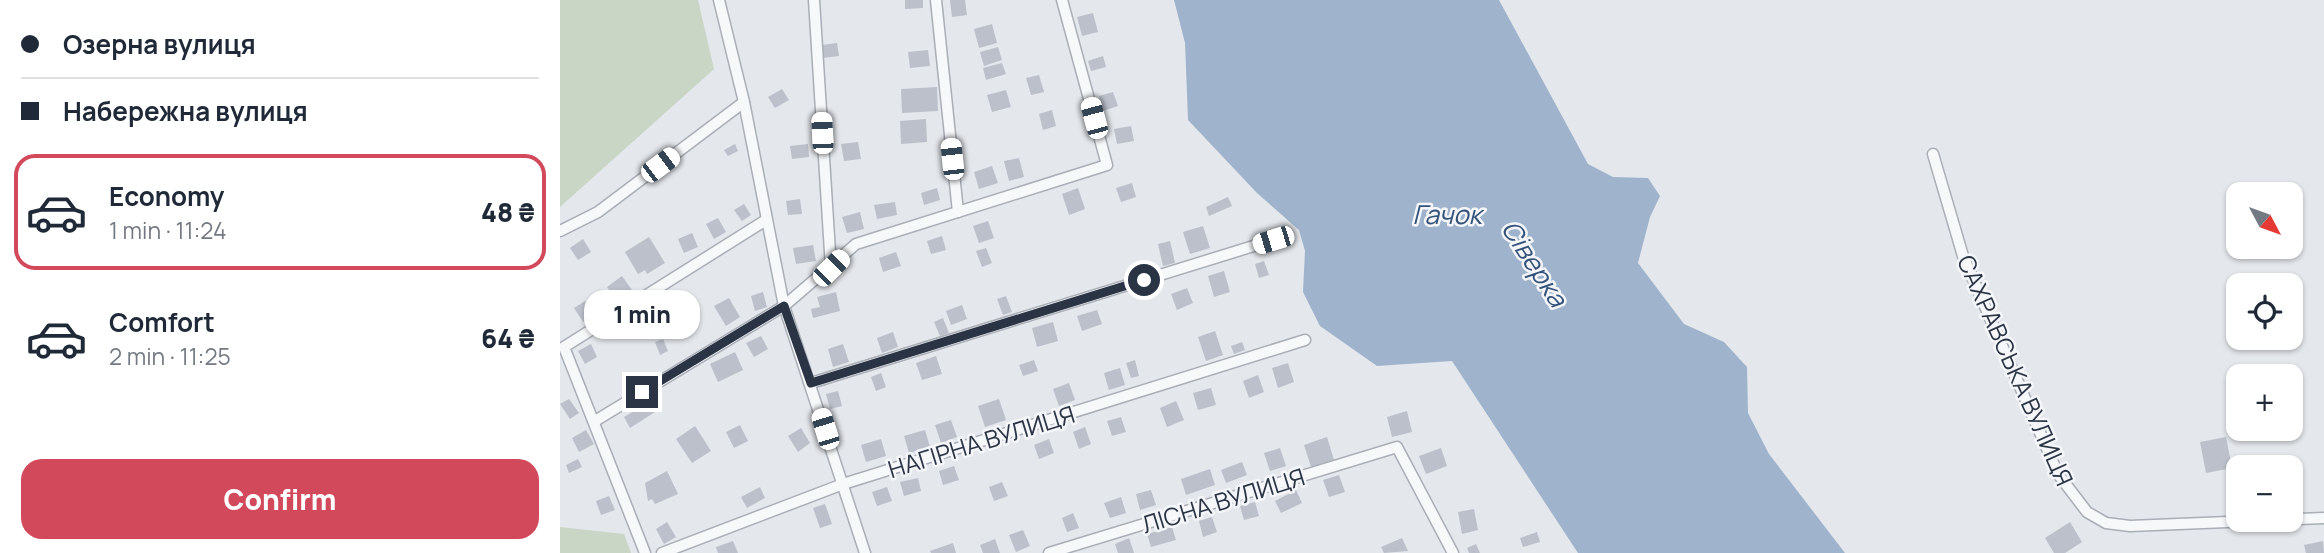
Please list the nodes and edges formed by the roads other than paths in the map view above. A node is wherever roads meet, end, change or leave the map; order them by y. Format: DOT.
graph roads {
  1 [pos="719,0"];
  2 [pos="814,0"];
  3 [pos="936,0"];
  4 [pos="1062,0"];
  5 [pos="744,102"];
  6 [pos="1933,154"];
  7 [pos="958,212"];
  8 [pos="766,220"];
  9 [pos="560,231"];
  10 [pos="1273,240"];
  11 [pos="831,268"];
  12 [pos="784,306"];
  13 [pos="1305,340"];
  14 [pos="811,383"];
  15 [pos="595,421"];
  16 [pos="842,482"];
  17 [pos="2324,518"];
  18 [pos="645,553"];
  19 [pos="662,553"];
  20 [pos="865,553"];
  21 [pos="1049,553"];
  22 [pos="1453,553"];
  1 -- 5 [label="street"];
  2 -- 11 [label="street"];
  3 -- 7 [label="street"];
  4 -- 7 [label="street"];
  5 -- 8 [label="street"];
  5 -- 9 [label="street"];
  6 -- 17 [label="street, САХРАВСЬКА ВУЛИЦЯ"];
  7 -- 11 [label="street"];
  8 -- 12 [label="street"];
  8 -- 15 [label="street"];
  10 -- 14 [label="street"];
  11 -- 12 [label="street"];
  12 -- 14 [label="street"];
  12 -- 15 [label="street"];
  13 -- 16 [label="street, НАГІРНА ВУЛИЦЯ"];
  14 -- 16 [label="street"];
  15 -- 18 [label="street"];
  16 -- 19 [label="street, НАГІРНА ВУЛИЦЯ"];
  16 -- 20 [label="street"];
  21 -- 22 [label="street, ЛІСНА ВУЛИЦЯ"];
}
